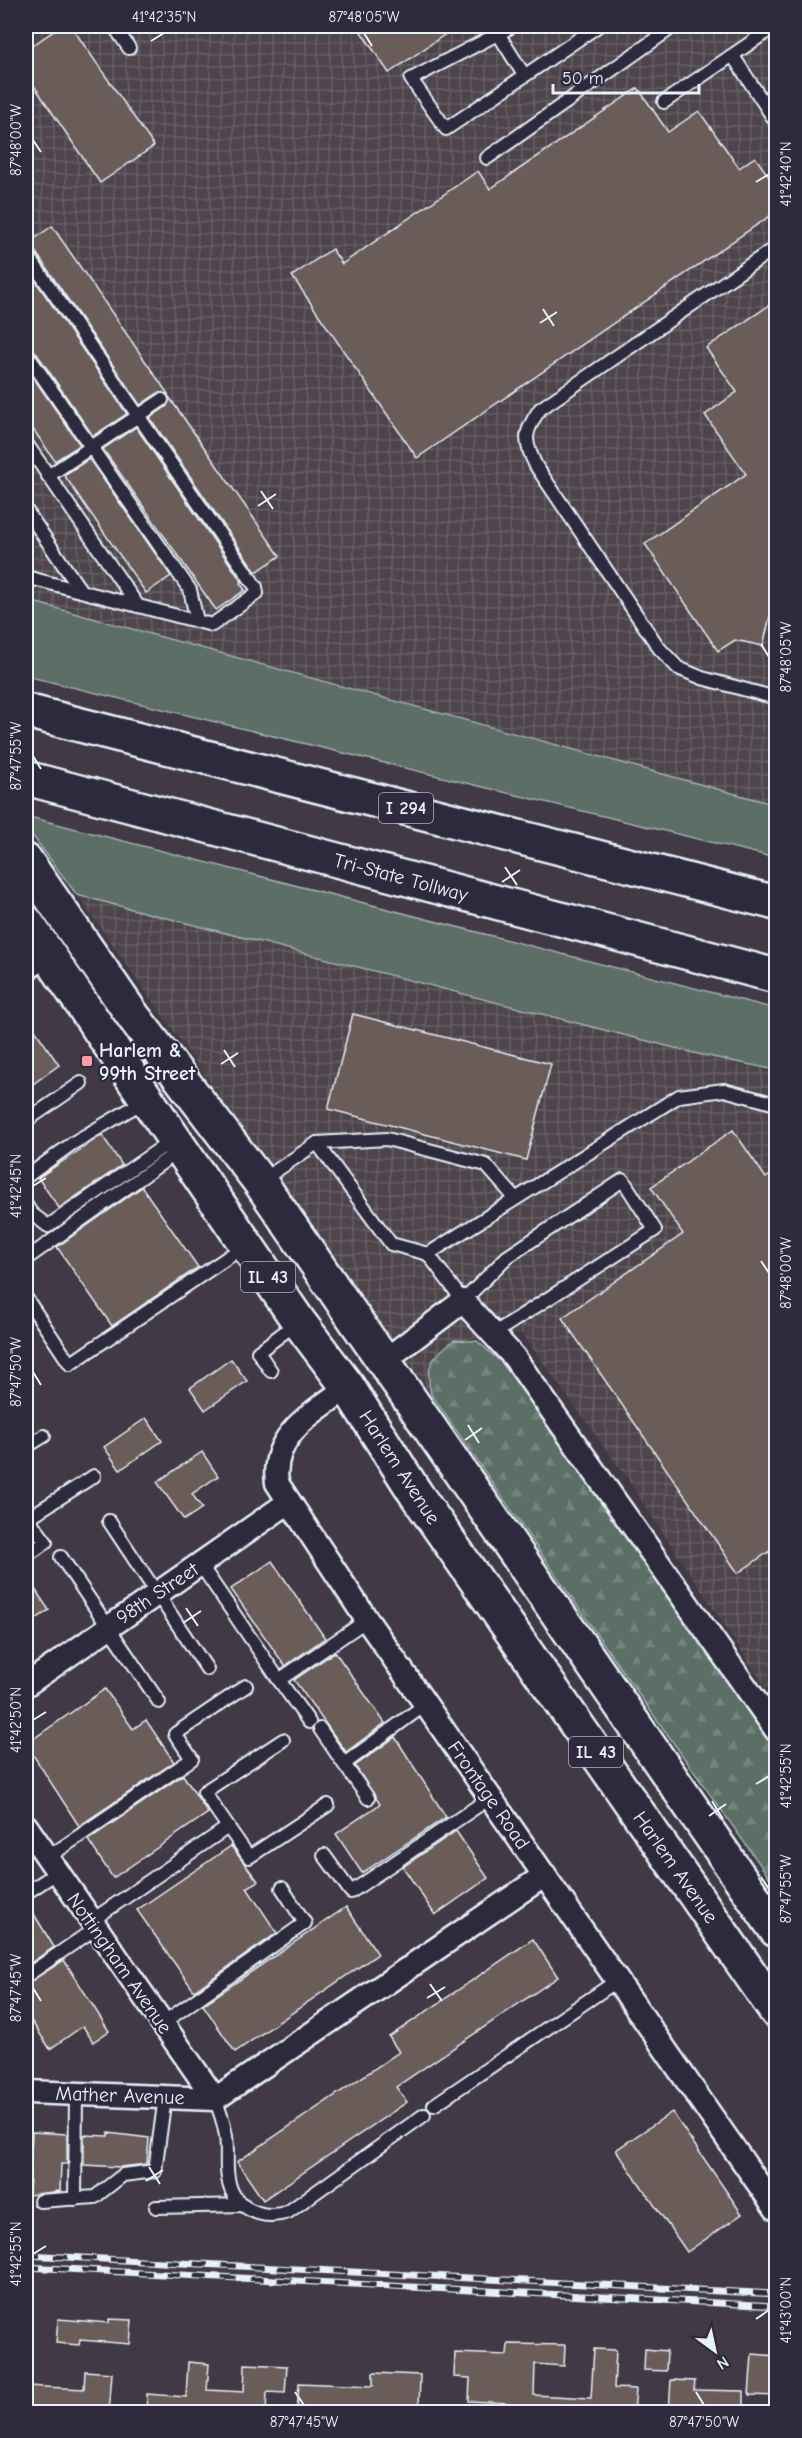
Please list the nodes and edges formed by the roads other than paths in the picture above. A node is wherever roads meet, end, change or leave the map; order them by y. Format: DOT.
graph roads {
  1 [pos="114,26"];
  2 [pos="513,26"];
  3 [pos="598,26"];
  4 [pos="674,26"];
  5 [pos="775,26"];
  6 [pos="499,35"];
  7 [pos="129,48"];
  8 [pos="733,56"];
  9 [pos="524,75"];
  10 [pos="664,102"];
  11 [pos="777,122"];
  12 [pos="486,158"];
  13 [pos="777,247"];
  14 [pos="26,253"];
  15 [pos="26,353"];
  16 [pos="162,400"];
  17 [pos="138,417"];
  18 [pos="26,443"];
  19 [pos="92,448"];
  20 [pos="48,476"];
  21 [pos="26,510"];
  22 [pos="26,577"];
  23 [pos="81,591"];
  24 [pos="138,606"];
  25 [pos="197,621"];
  26 [pos="777,698"];
  27 [pos="31,712"];
  28 [pos="26,778"];
  29 [pos="26,861"];
  30 [pos="767,899"];
  31 [pos="26,922"];
  32 [pos="76,935"];
  33 [pos="37,962"];
  34 [pos="777,976"];
  35 [pos="81,1083"];
  36 [pos="147,1099"];
  37 [pos="777,1104"];
  38 [pos="26,1121"];
  39 [pos="317,1143"];
  40 [pos="177,1144"];
  41 [pos="26,1176"];
  42 [pos="260,1182"];
  43 [pos="515,1198"];
  44 [pos="26,1205"];
  45 [pos="246,1245"];
  46 [pos="428,1254"];
  47 [pos="26,1259"];
  48 [pos="26,1298"];
  49 [pos="463,1301"];
  50 [pos="299,1322"];
  51 [pos="493,1334"];
  52 [pos="384,1361"];
  53 [pos="271,1371"];
  54 [pos="348,1387"];
  55 [pos="44,1436"];
  56 [pos="26,1447"];
  57 [pos="94,1476"];
  58 [pos="289,1502"];
  59 [pos="109,1521"];
  60 [pos="26,1556"];
  61 [pos="61,1557"];
  62 [pos="200,1564"];
  63 [pos="156,1594"];
  64 [pos="367,1620"];
  65 [pos="109,1626"];
  66 [pos="207,1669"];
  67 [pos="279,1680"];
  68 [pos="26,1684"];
  69 [pos="246,1686"];
  70 [pos="159,1702"];
  71 [pos="426,1704"];
  72 [pos="309,1722"];
  73 [pos="320,1729"];
  74 [pos="777,1730"];
  75 [pos="283,1740"];
  76 [pos="344,1764"];
  77 [pos="490,1797"];
  78 [pos="368,1798"];
  79 [pos="328,1805"];
  80 [pos="228,1827"];
  81 [pos="27,1833"];
  82 [pos="714,1835"];
  83 [pos="324,1856"];
  84 [pos="52,1865"];
  85 [pos="545,1875"];
  86 [pos="282,1888"];
  87 [pos="26,1893"];
  88 [pos="777,1909"];
  89 [pos="94,1924"];
  90 [pos="777,1930"];
  91 [pos="26,1976"];
  92 [pos="618,1980"];
  93 [pos="777,2011"];
  94 [pos="162,2023"];
  95 [pos="26,2092"];
  96 [pos="76,2094"];
  97 [pos="165,2097"];
  98 [pos="215,2099"];
  99 [pos="434,2105"];
  100 [pos="424,2115"];
  101 [pos="75,2199"];
  102 [pos="40,2201"];
  103 [pos="244,2205"];
  104 [pos="156,2207"];
  105 [pos="777,2208"];
  1 -- 7 [label="lane"];
  2 -- 6 [label="lane"];
  3 -- 9 [label="lane"];
  4 -- 12 [label="lane"];
  5 -- 8 [label="lane"];
  6 -- 9 [label="lane"];
  6 -- 9 [label="lane"];
  8 -- 10 [label="lane"];
  8 -- 11 [label="lane"];
  13 -- 26 [label="lane"];
  14 -- 17 [label="lane"];
  15 -- 19 [label="lane"];
  16 -- 17 [label="lane"];
  17 -- 19 [label="lane"];
  17 -- 25 [label="lane"];
  18 -- 20 [label="lane"];
  19 -- 20 [label="lane"];
  19 -- 25 [label="lane"];
  20 -- 24 [label="lane"];
  21 -- 23 [label="lane"];
  22 -- 23 [label="lane"];
  23 -- 24 [label="lane"];
  24 -- 25 [label="lane"];
  27 -- 30 [label="main road, I 294"];
  28 -- 34 [label="main road, Tri-State Tollway"];
  29 -- 32 [label="main road, IL 43"];
  31 -- 33 [label="main road, Harlem Avenue / IL 43"];
  32 -- 33 [label="main road"];
  32 -- 42 [label="main road, IL 43"];
  33 -- 36 [label="main road, Harlem Avenue / IL 43"];
  35 -- 38 [label="lane"];
  36 -- 40 [label="main road, Harlem Avenue / IL 43"];
  36 -- 41 [label="lane"];
  37 -- 43 [label="lane"];
  39 -- 42 [label="lane"];
  39 -- 43 [label="lane"];
  39 -- 46 [label="lane"];
  40 -- 44 [label="lane"];
  40 -- 45 [label="main road, Harlem Avenue / IL 43"];
  40 -- 47 [label="lane"];
  42 -- 52 [label="main road, IL 43"];
  43 -- 46 [label="lane"];
  45 -- 48 [label="lane"];
  45 -- 50 [label="main road, Harlem Avenue / IL 43"];
  46 -- 49 [label="lane"];
  49 -- 51 [label="street"];
  49 -- 51 [label="lane"];
  49 -- 52 [label="street"];
  50 -- 53 [label="lane"];
  50 -- 54 [label="main road, Harlem Avenue / IL 43"];
  51 -- 74 [label="street"];
  52 -- 82 [label="main road, IL 43"];
  54 -- 58 [label="street, Frontage Road"];
  54 -- 93 [label="main road, Harlem Avenue / IL 43"];
  55 -- 56 [label="lane"];
  57 -- 60 [label="lane"];
  58 -- 62 [label="street, 98th Street"];
  58 -- 64 [label="street, Frontage Road"];
  59 -- 63 [label="lane"];
  61 -- 65 [label="lane"];
  62 -- 63 [label="street, 98th Street"];
  62 -- 67 [label="lane"];
  63 -- 65 [label="street, 98th Street"];
  63 -- 66 [label="lane"];
  64 -- 67 [label="lane"];
  64 -- 71 [label="street, Frontage Road"];
  65 -- 68 [label="street, 98th Street"];
  65 -- 70 [label="lane"];
  67 -- 72 [label="lane"];
  69 -- 84 [label="lane"];
  71 -- 76 [label="lane"];
  71 -- 77 [label="street, Frontage Road"];
  73 -- 76 [label="lane"];
  75 -- 80 [label="lane"];
  76 -- 78 [label="lane"];
  77 -- 83 [label="lane"];
  77 -- 85 [label="street, Frontage Road"];
  79 -- 80 [label="lane"];
  80 -- 89 [label="lane"];
  81 -- 84 [label="street, Nottingham Avenue"];
  82 -- 88 [label="main road"];
  82 -- 90 [label="main road, IL 43"];
  84 -- 87 [label="lane"];
  84 -- 89 [label="street, Nottingham Avenue"];
  85 -- 92 [label="street, Frontage Road"];
  85 -- 98 [label="street"];
  86 -- 94 [label="lane"];
  89 -- 91 [label="lane"];
  89 -- 94 [label="street, Nottingham Avenue"];
  92 -- 99 [label="lane"];
  92 -- 105 [label="street, Frontage Road"];
  94 -- 98 [label="street, Nottingham Avenue"];
  95 -- 96 [label="street, Mather Avenue"];
  96 -- 97 [label="street, Mather Avenue"];
  96 -- 101 [label="lane"];
  97 -- 98 [label="street, Mather Avenue"];
  97 -- 101 [label="lane"];
  98 -- 103 [label="lane"];
  100 -- 103 [label="lane"];
  101 -- 102 [label="lane"];
  103 -- 104 [label="lane"];
}
